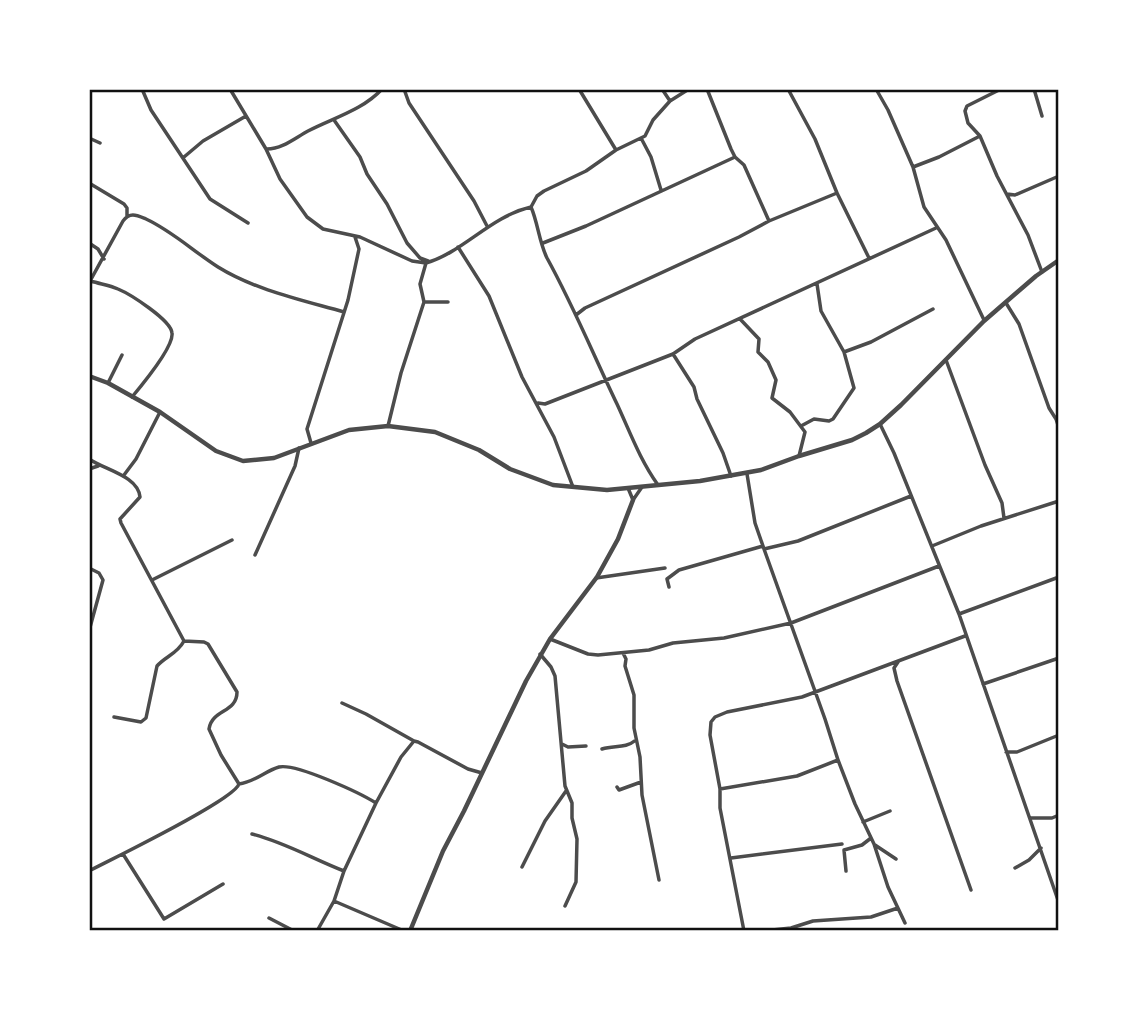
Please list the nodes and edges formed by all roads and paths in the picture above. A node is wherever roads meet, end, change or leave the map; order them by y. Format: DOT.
graph roads {
  1 [pos="142,89"];
  2 [pos="230,89"];
  3 [pos="382,89"];
  4 [pos="404,89"];
  5 [pos="579,89"];
  6 [pos="662,89"];
  7 [pos="689,89"];
  8 [pos="707,89"];
  9 [pos="788,89"];
  10 [pos="876,89"];
  11 [pos="1001,89"];
  12 [pos="1034,89"];
  13 [pos="670,101"];
  14 [pos="246,116"];
  15 [pos="1042,116"];
  16 [pos="334,120"];
  17 [pos="980,136"];
  18 [pos="89,138"];
  19 [pos="641,138"];
  20 [pos="100,143"];
  21 [pos="266,149"];
  22 [pos="616,150"];
  23 [pos="184,157"];
  24 [pos="735,157"];
  25 [pos="913,167"];
  26 [pos="1059,176"];
  27 [pos="89,183"];
  28 [pos="661,190"];
  29 [pos="837,193"];
  30 [pos="1007,194"];
  31 [pos="1015,195"];
  32 [pos="1011,204"];
  33 [pos="531,207"];
  34 [pos="127,216"];
  35 [pos="769,221"];
  36 [pos="248,223"];
  37 [pos="487,226"];
  38 [pos="936,229"];
  39 [pos="355,237"];
  40 [pos="89,243"];
  41 [pos="543,243"];
  42 [pos="458,247"];
  43 [pos="869,258"];
  44 [pos="103,259"];
  45 [pos="1059,260"];
  46 [pos="428,262"];
  47 [pos="1042,272"];
  48 [pos="90,282"];
  49 [pos="817,284"];
  50 [pos="424,302"];
  51 [pos="448,302"];
  52 [pos="1006,303"];
  53 [pos="933,309"];
  54 [pos="344,312"];
  55 [pos="576,315"];
  56 [pos="740,320"];
  57 [pos="984,321"];
  58 [pos="680,349"];
  59 [pos="844,352"];
  60 [pos="673,354"];
  61 [pos="122,355"];
  62 [pos="946,358"];
  63 [pos="678,359"];
  64 [pos="89,376"];
  65 [pos="606,379"];
  66 [pos="108,383"];
  67 [pos="132,397"];
  68 [pos="538,403"];
  69 [pos="545,404"];
  70 [pos="160,412"];
  71 [pos="542,412"];
  72 [pos="1057,419"];
  73 [pos="880,424"];
  74 [pos="388,426"];
  75 [pos="801,426"];
  76 [pos="1059,428"];
  77 [pos="311,443"];
  78 [pos="299,448"];
  79 [pos="799,456"];
  80 [pos="89,459"];
  81 [pos="98,466"];
  82 [pos="89,469"];
  83 [pos="747,474"];
  84 [pos="124,475"];
  85 [pos="731,476"];
  86 [pos="659,485"];
  87 [pos="642,487"];
  88 [pos="573,488"];
  89 [pos="628,488"];
  90 [pos="911,496"];
  91 [pos="633,500"];
  92 [pos="1059,501"];
  93 [pos="1004,518"];
  94 [pos="232,540"];
  95 [pos="932,546"];
  96 [pos="763,547"];
  97 [pos="255,555"];
  98 [pos="939,566"];
  99 [pos="89,568"];
  100 [pos="665,568"];
  101 [pos="1059,577"];
  102 [pos="596,578"];
  103 [pos="152,580"];
  104 [pos="668,587"];
  105 [pos="959,614"];
  106 [pos="791,622"];
  107 [pos="89,631"];
  108 [pos="965,636"];
  109 [pos="550,639"];
  110 [pos="184,642"];
  111 [pos="622,653"];
  112 [pos="631,653"];
  113 [pos="540,654"];
  114 [pos="1059,657"];
  115 [pos="626,659"];
  116 [pos="899,660"];
  117 [pos="983,684"];
  118 [pos="815,692"];
  119 [pos="342,704"];
  120 [pos="114,717"];
  121 [pos="1059,735"];
  122 [pos="636,740"];
  123 [pos="414,741"];
  124 [pos="562,744"];
  125 [pos="586,747"];
  126 [pos="602,750"];
  127 [pos="1006,752"];
  128 [pos="838,760"];
  129 [pos="482,773"];
  130 [pos="641,782"];
  131 [pos="239,784"];
  132 [pos="617,788"];
  133 [pos="720,789"];
  134 [pos="566,791"];
  135 [pos="376,803"];
  136 [pos="890,811"];
  137 [pos="1059,815"];
  138 [pos="1031,818"];
  139 [pos="863,822"];
  140 [pos="252,834"];
  141 [pos="871,838"];
  142 [pos="874,844"];
  143 [pos="842,845"];
  144 [pos="1041,848"];
  145 [pos="122,854"];
  146 [pos="731,858"];
  147 [pos="896,859"];
  148 [pos="522,867"];
  149 [pos="1015,868"];
  150 [pos="344,871"];
  151 [pos="846,871"];
  152 [pos="89,872"];
  153 [pos="659,880"];
  154 [pos="223,884"];
  155 [pos="971,890"];
  156 [pos="1056,891"];
  157 [pos="334,901"];
  158 [pos="1059,903"];
  159 [pos="565,906"];
  160 [pos="898,908"];
  161 [pos="269,918"];
  162 [pos="905,923"];
  163 [pos="294,931"];
  164 [pos="317,931"];
  165 [pos="404,931"];
  166 [pos="411,931"];
  167 [pos="744,931"];
  168 [pos="763,931"];
  1 -- 23 [label="street"];
  2 -- 14 [label="street"];
  3 -- 16 [label="street"];
  4 -- 37 [label="street"];
  5 -- 22 [label="street"];
  6 -- 13 [label="street"];
  7 -- 13 [label="street"];
  8 -- 24 [label="street"];
  9 -- 29 [label="street"];
  10 -- 25 [label="street"];
  11 -- 17 [label="street"];
  12 -- 15 [label="street"];
  13 -- 19 [label="street"];
  14 -- 21 [label="street"];
  14 -- 23 [label="street"];
  16 -- 21 [label="street"];
  16 -- 46 [label="street"];
  17 -- 25 [label="street"];
  17 -- 30 [label="street"];
  18 -- 20 [label="street"];
  19 -- 22 [label="street"];
  19 -- 28 [label="street"];
  21 -- 39 [label="street"];
  22 -- 33 [label="street"];
  23 -- 36 [label="street"];
  24 -- 28 [label="street"];
  24 -- 35 [label="street"];
  25 -- 38 [label="street"];
  26 -- 31 [label="street"];
  27 -- 34 [label="street"];
  28 -- 41 [label="street"];
  29 -- 35 [label="street"];
  29 -- 43 [label="street"];
  30 -- 31 [label="street"];
  30 -- 32 [label="street"];
  31 -- 32 [label="street"];
  32 -- 47 [label="street"];
  33 -- 37 [label="street"];
  33 -- 41 [label="street"];
  34 -- 44 [label="street"];
  34 -- 54 [label="street"];
  35 -- 55 [label="street"];
  37 -- 42 [label="street"];
  38 -- 43 [label="street"];
  38 -- 57 [label="street"];
  39 -- 46 [label="street"];
  39 -- 54 [label="street"];
  40 -- 44 [label="street"];
  41 -- 55 [label="street"];
  42 -- 46 [label="street"];
  42 -- 68 [label="street"];
  43 -- 49 [label="street"];
  44 -- 48 [label="street"];
  45 -- 47 [label="street"];
  46 -- 50 [label="street"];
  47 -- 52 [label="street"];
  48 -- 67 [label="street"];
  49 -- 56 [label="street"];
  49 -- 59 [label="street"];
  50 -- 51 [label="street"];
  50 -- 74 [label="street"];
  52 -- 57 [label="street"];
  52 -- 72 [label="street"];
  53 -- 59 [label="street"];
  54 -- 77 [label="street"];
  55 -- 65 [label="street"];
  56 -- 58 [label="street"];
  56 -- 75 [label="street"];
  57 -- 62 [label="street"];
  58 -- 60 [label="street"];
  58 -- 63 [label="street"];
  59 -- 75 [label="street"];
  60 -- 63 [label="street"];
  60 -- 65 [label="street"];
  61 -- 66 [label="street"];
  62 -- 73 [label="street"];
  62 -- 93 [label="street"];
  63 -- 85 [label="street"];
  64 -- 66 [label="street"];
  65 -- 69 [label="street"];
  65 -- 86 [label="street"];
  66 -- 67 [label="street"];
  67 -- 70 [label="street"];
  68 -- 69 [label="street"];
  68 -- 71 [label="street"];
  69 -- 71 [label="street"];
  70 -- 78 [label="street"];
  70 -- 84 [label="street"];
  71 -- 88 [label="street"];
  72 -- 76 [label="street"];
  73 -- 79 [label="street"];
  73 -- 90 [label="street"];
  74 -- 77 [label="street"];
  74 -- 88 [label="street"];
  75 -- 79 [label="street"];
  77 -- 78 [label="street"];
  78 -- 97 [label="street"];
  79 -- 83 [label="street"];
  80 -- 81 [label="street"];
  81 -- 82 [label="street"];
  81 -- 84 [label="street"];
  83 -- 85 [label="street"];
  83 -- 96 [label="street"];
  84 -- 103 [label="street"];
  85 -- 86 [label="street"];
  86 -- 87 [label="street"];
  87 -- 89 [label="street"];
  87 -- 91 [label="street"];
  88 -- 89 [label="street"];
  89 -- 91 [label="street"];
  90 -- 95 [label="street"];
  90 -- 96 [label="street"];
  91 -- 102 [label="street"];
  92 -- 93 [label="street"];
  93 -- 95 [label="street"];
  94 -- 103 [label="street"];
  95 -- 98 [label="street"];
  96 -- 104 [label="street"];
  96 -- 106 [label="street"];
  98 -- 105 [label="street"];
  98 -- 106 [label="street"];
  99 -- 107 [label="street"];
  100 -- 102 [label="street"];
  101 -- 105 [label="street"];
  102 -- 109 [label="street"];
  103 -- 110 [label="street"];
  105 -- 108 [label="street"];
  106 -- 112 [label="street"];
  106 -- 118 [label="street"];
  108 -- 116 [label="street"];
  108 -- 117 [label="street"];
  109 -- 111 [label="street"];
  109 -- 113 [label="street"];
  110 -- 120 [label="street"];
  110 -- 131 [label="street"];
  111 -- 112 [label="street"];
  111 -- 115 [label="street"];
  112 -- 115 [label="street"];
  113 -- 124 [label="street"];
  113 -- 129 [label="street"];
  114 -- 117 [label="street"];
  115 -- 122 [label="street"];
  116 -- 118 [label="street"];
  116 -- 155 [label="street"];
  117 -- 127 [label="street"];
  118 -- 128 [label="street"];
  118 -- 133 [label="street"];
  119 -- 123 [label="street"];
  121 -- 127 [label="street"];
  122 -- 126 [label="street"];
  122 -- 130 [label="street"];
  123 -- 129 [label="street"];
  123 -- 135 [label="street"];
  124 -- 125 [label="street"];
  124 -- 134 [label="street"];
  127 -- 138 [label="street"];
  128 -- 133 [label="street"];
  128 -- 139 [label="street"];
  129 -- 166 [label="street"];
  130 -- 132 [label="street"];
  130 -- 153 [label="street"];
  131 -- 135 [label="street"];
  131 -- 145 [label="street"];
  133 -- 146 [label="street"];
  134 -- 148 [label="street"];
  134 -- 159 [label="street"];
  135 -- 150 [label="street"];
  136 -- 139 [label="street"];
  137 -- 138 [label="street"];
  138 -- 144 [label="street"];
  139 -- 141 [label="street"];
  140 -- 150 [label="street"];
  141 -- 142 [label="street"];
  141 -- 151 [label="street"];
  142 -- 147 [label="street"];
  142 -- 160 [label="street"];
  143 -- 146 [label="street"];
  144 -- 149 [label="street"];
  144 -- 156 [label="street"];
  145 -- 152 [label="street"];
  145 -- 154 [label="street"];
  146 -- 167 [label="street"];
  150 -- 157 [label="street"];
  156 -- 158 [label="street"];
  157 -- 164 [label="street"];
  157 -- 165 [label="street"];
  160 -- 162 [label="street"];
  160 -- 168 [label="street"];
  161 -- 163 [label="street"];
}
